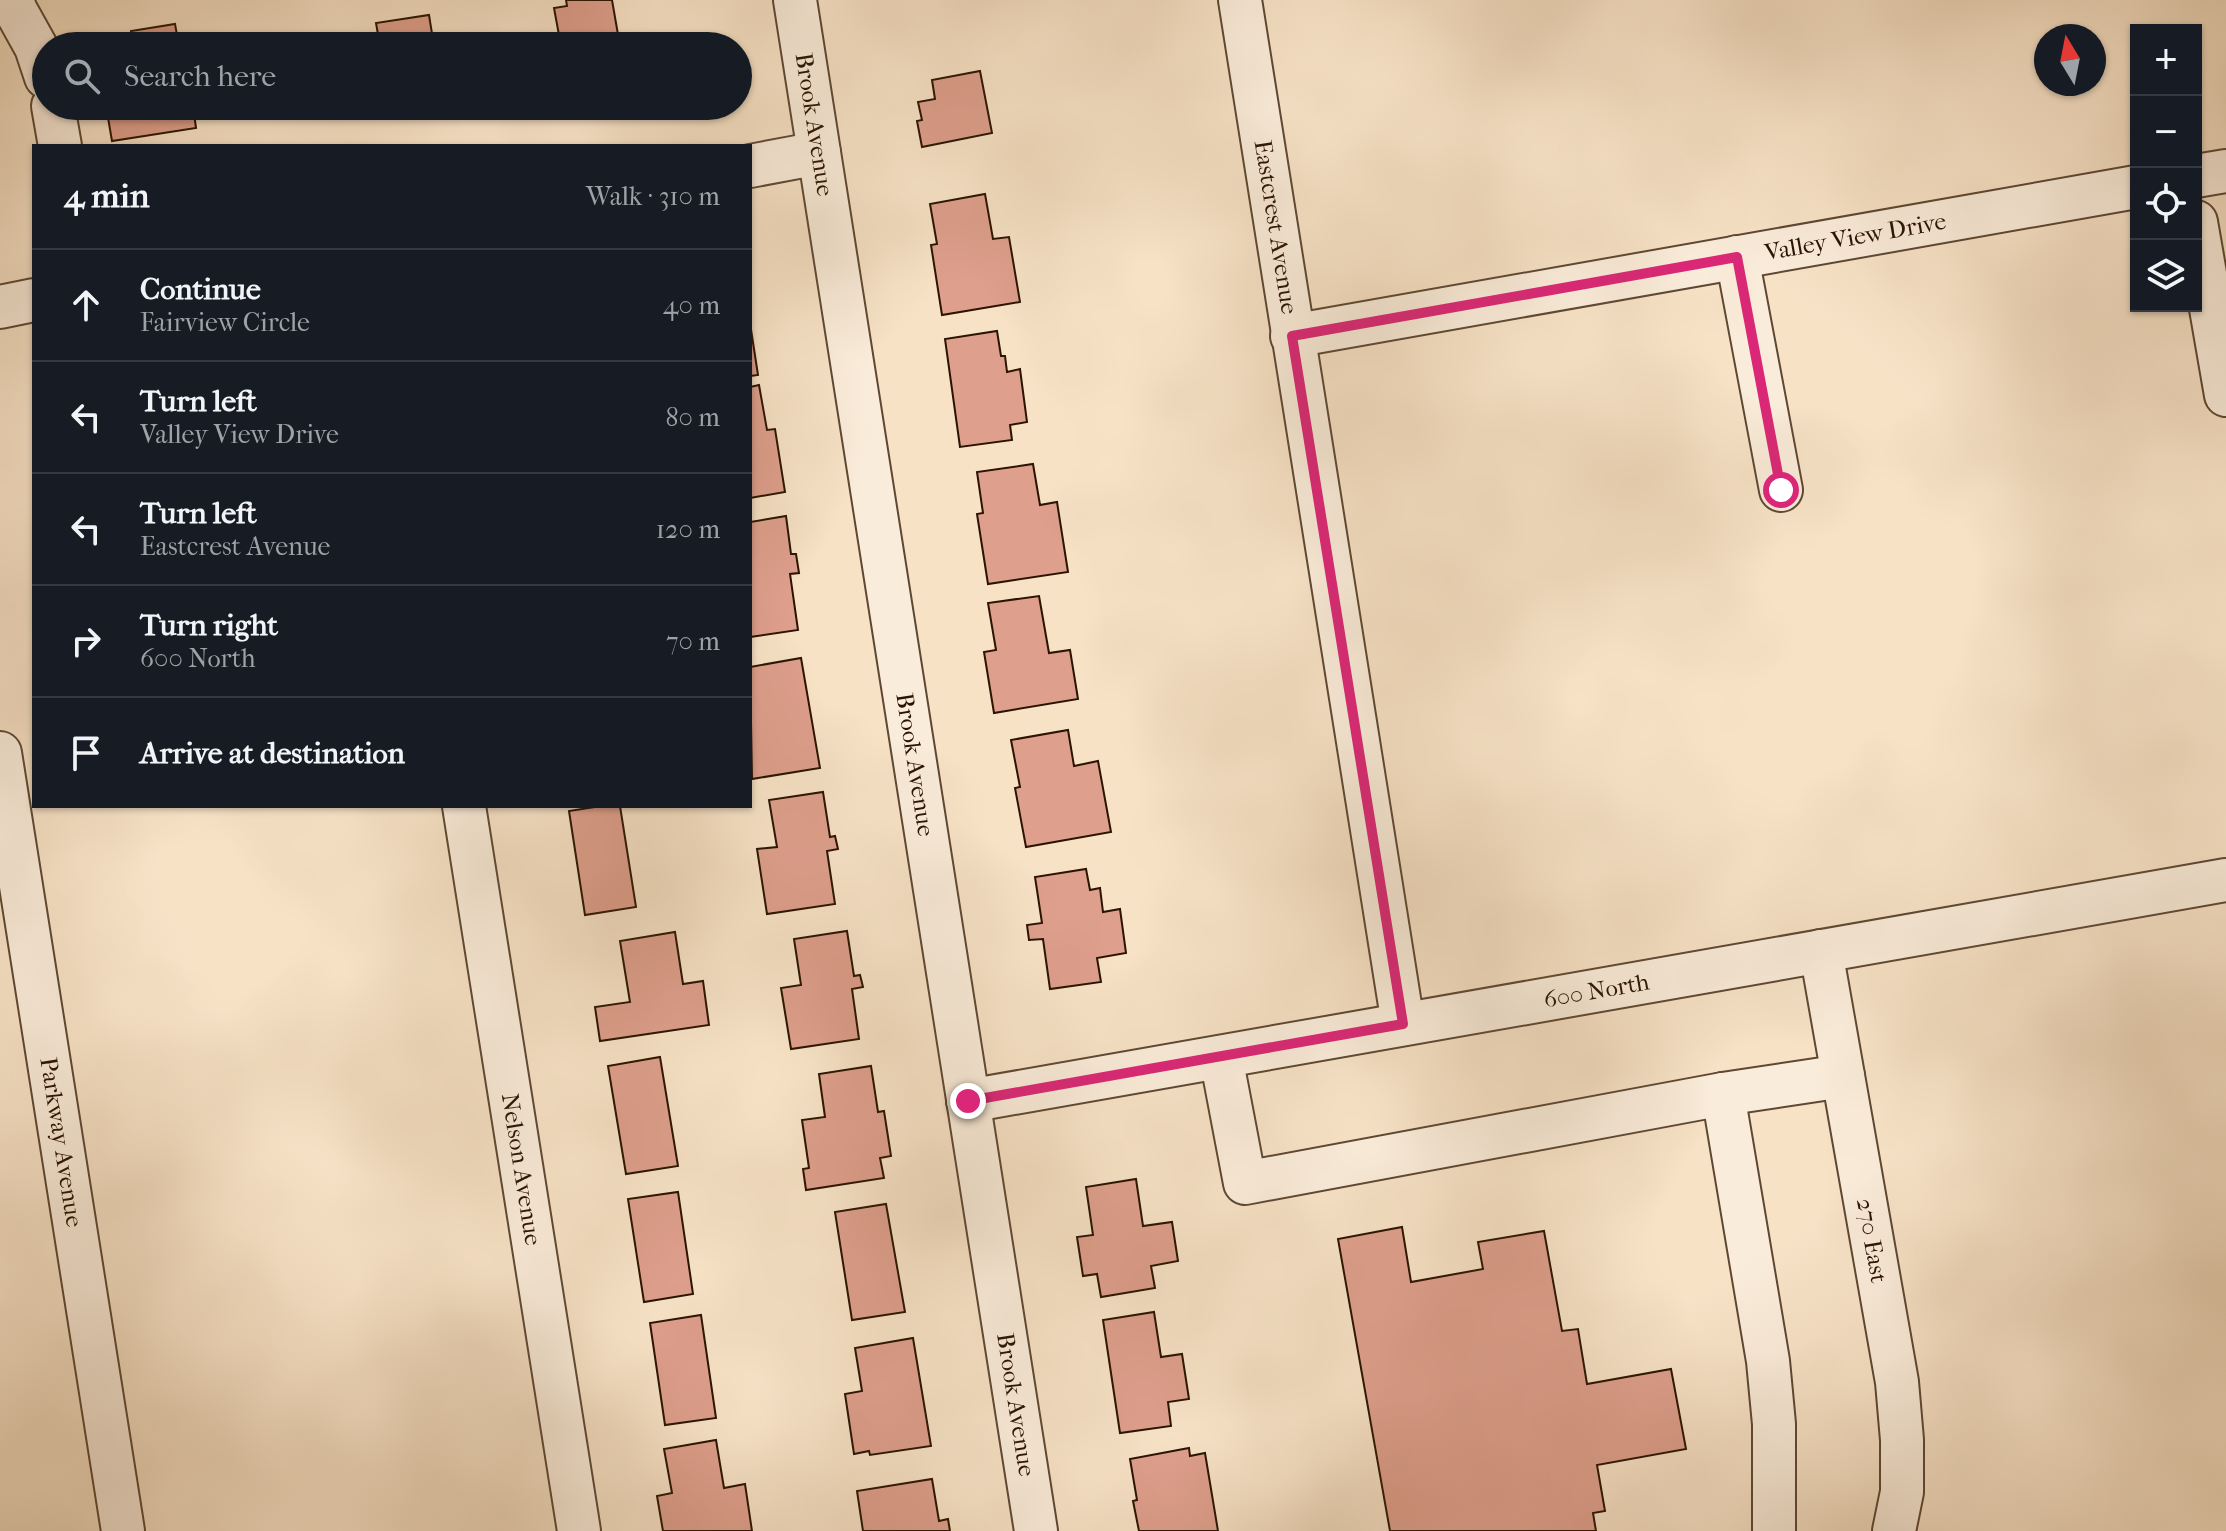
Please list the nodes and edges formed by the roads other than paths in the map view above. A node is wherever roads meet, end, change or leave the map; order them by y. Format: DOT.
graph roads {
  1 [pos="12,0"];
  2 [pos="795,0"];
  3 [pos="1240,0"];
  4 [pos="32,39"];
  5 [pos="55,120"];
  6 [pos="60,144"];
  7 [pos="819,153"];
  8 [pos="752,166"];
  9 [pos="2226,171"];
  10 [pos="2202,175"];
  11 [pos="2130,188"];
  12 [pos="2199,240"];
  13 [pos="1737,257"];
  14 [pos="32,300"];
  15 [pos="0,307"];
  16 [pos="1292,336"];
  17 [pos="2226,395"];
  18 [pos="1781,490"];
  19 [pos="0,753"];
  20 [pos="464,808"];
  21 [pos="2226,880"];
  22 [pos="1821,951"];
  23 [pos="1403,1024"];
  24 [pos="1221,1057"];
  25 [pos="1843,1076"];
  26 [pos="1723,1094"];
  27 [pos="968,1101"];
  28 [pos="123,1531"];
  29 [pos="579,1531"];
  30 [pos="1036,1531"];
  31 [pos="1774,1531"];
  32 [pos="1894,1531"];
  1 -- 4 [label="street"];
  2 -- 7 [label="street, Brook Avenue"];
  3 -- 16 [label="street, Eastcrest Avenue"];
  5 -- 6 [label="street"];
  7 -- 8 [label="street"];
  7 -- 27 [label="street, Brook Avenue"];
  9 -- 10 [label="street"];
  11 -- 13 [label="street, Valley View Drive"];
  12 -- 17 [label="street"];
  13 -- 16 [label="street, Valley View Drive"];
  13 -- 18 [label="street"];
  14 -- 15 [label="street"];
  16 -- 23 [label="street, Eastcrest Avenue"];
  19 -- 28 [label="street, Parkway Avenue"];
  20 -- 29 [label="street, Nelson Avenue"];
  21 -- 22 [label="street, 600 North"];
  22 -- 23 [label="street, 600 North"];
  22 -- 25 [label="street, 270 East"];
  23 -- 24 [label="street, 600 North"];
  24 -- 26 [label="street"];
  24 -- 27 [label="street, 600 North"];
  25 -- 26 [label="street"];
  25 -- 32 [label="street, 270 East"];
  26 -- 31 [label="street"];
  27 -- 30 [label="street, Brook Avenue"];
}
